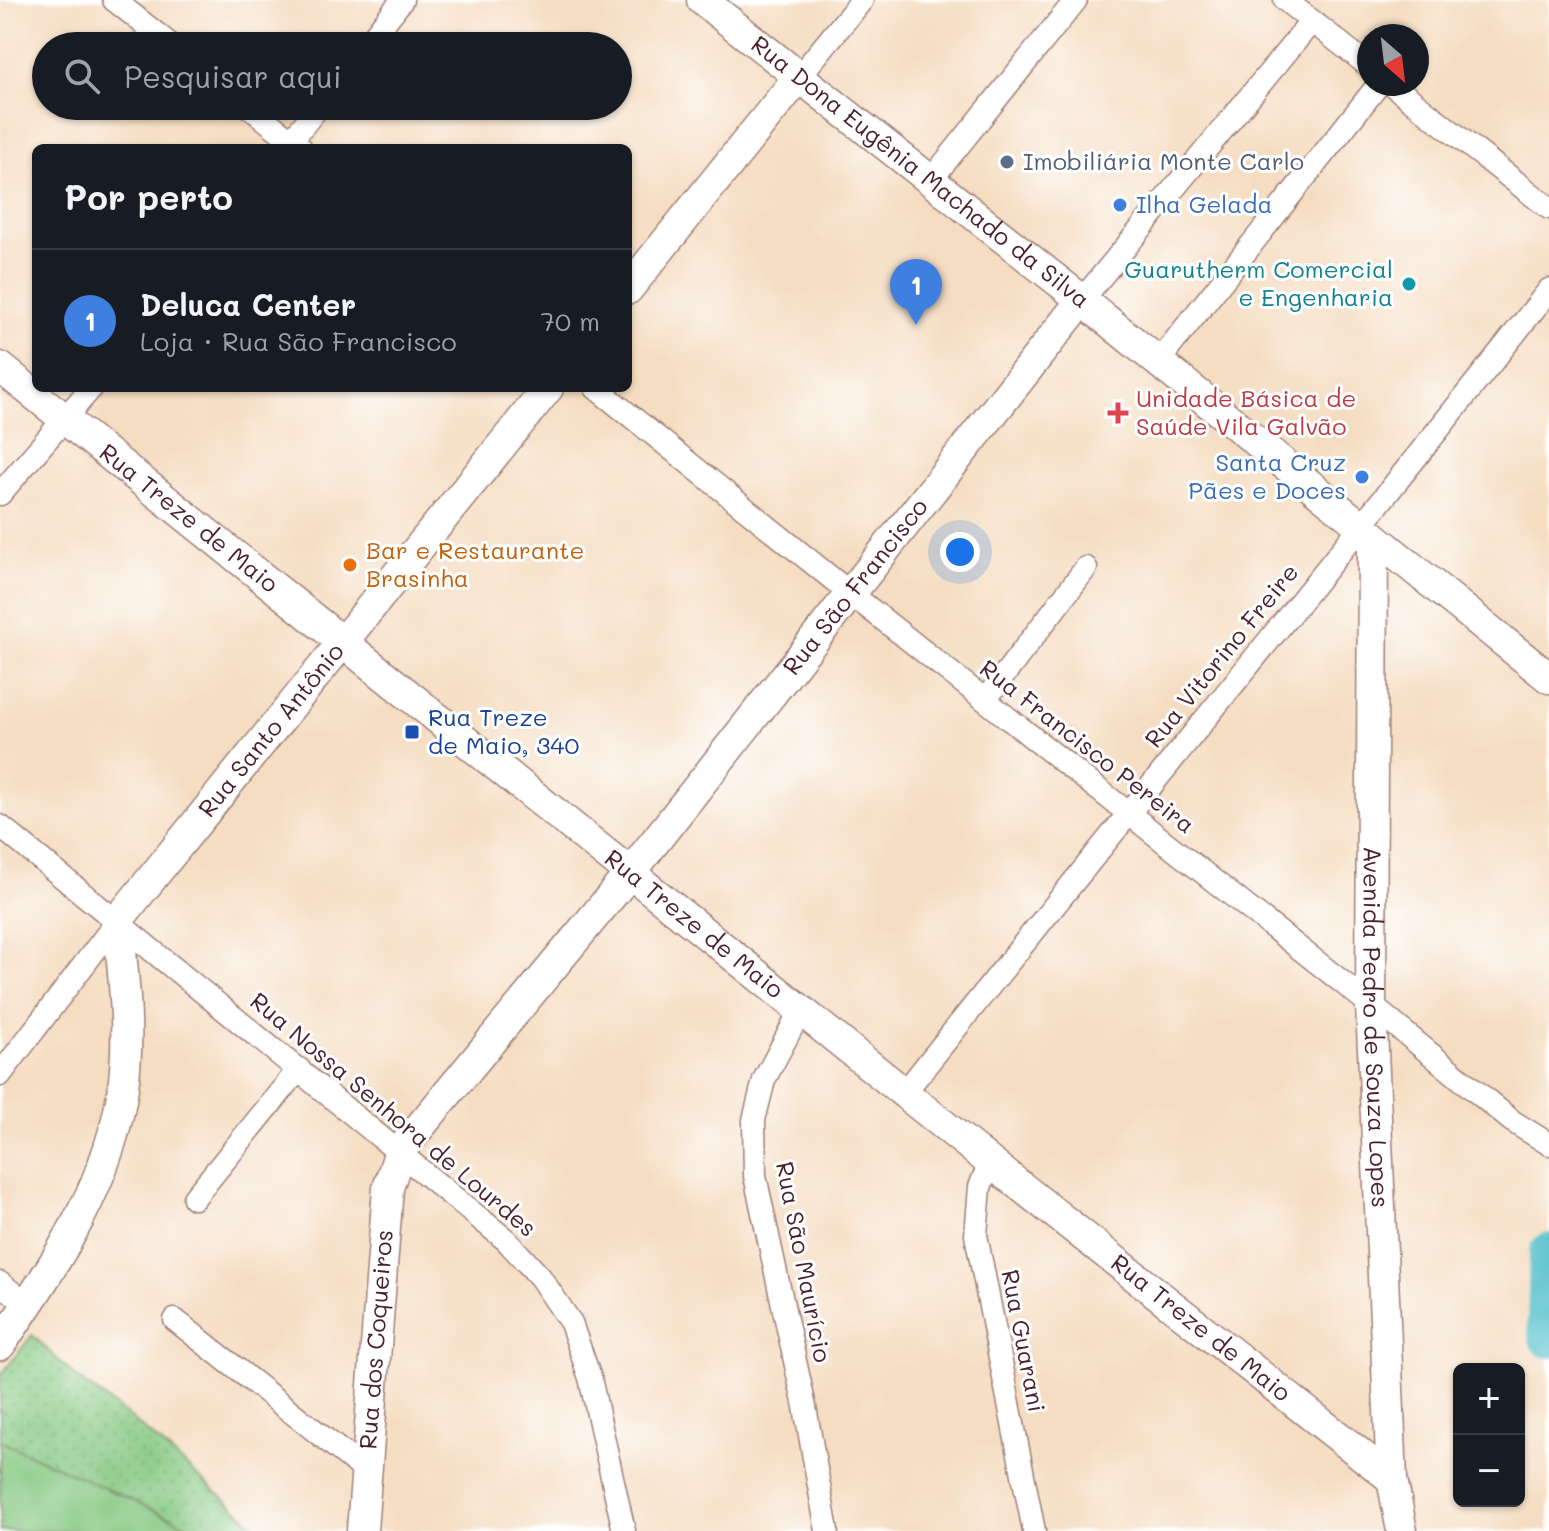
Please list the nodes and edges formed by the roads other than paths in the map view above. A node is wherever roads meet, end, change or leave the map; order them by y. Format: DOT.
graph roads {
  1 [pos="114,0"];
  2 [pos="402,0"];
  3 [pos="702,0"];
  4 [pos="862,0"];
  5 [pos="1076,0"];
  6 [pos="1285,0"];
  7 [pos="1312,21"];
  8 [pos="154,32"];
  9 [pos="377,32"];
  10 [pos="1357,57"];
  11 [pos="798,78"];
  12 [pos="1369,96"];
  13 [pos="1406,96"];
  14 [pos="264,120"];
  15 [pos="310,120"];
  16 [pos="292,144"];
  17 [pos="294,144"];
  18 [pos="930,181"];
  19 [pos="1549,208"];
  20 [pos="632,284"];
  21 [pos="1549,290"];
  22 [pos="1082,300"];
  23 [pos="1158,362"];
  24 [pos="0,367"];
  25 [pos="88,392"];
  26 [pos="545,392"];
  27 [pos="601,392"];
  28 [pos="66,419"];
  29 [pos="0,494"];
  30 [pos="1368,532"];
  31 [pos="1086,568"];
  32 [pos="851,594"];
  33 [pos="342,643"];
  34 [pos="1549,678"];
  35 [pos="985,700"];
  36 [pos="1128,812"];
  37 [pos="0,826"];
  38 [pos="631,872"];
  39 [pos="118,920"];
  40 [pos="1371,1005"];
  41 [pos="801,1010"];
  42 [pos="299,1069"];
  43 [pos="0,1075"];
  44 [pos="905,1092"];
  45 [pos="1544,1141"];
  46 [pos="400,1151"];
  47 [pos="990,1162"];
  48 [pos="194,1198"];
  49 [pos="0,1283"];
  50 [pos="27,1304"];
  51 [pos="175,1320"];
  52 [pos="0,1345"];
  53 [pos="367,1472"];
  54 [pos="1392,1479"];
  55 [pos="1396,1530"];
  56 [pos="362,1531"];
  57 [pos="624,1531"];
  58 [pos="827,1531"];
  59 [pos="1034,1531"];
  1 -- 8 [label="street"];
  2 -- 9 [label="street"];
  3 -- 11 [label="street, Rua Dona Eugênia Machado da Silva"];
  4 -- 11 [label="street"];
  5 -- 18 [label="street"];
  6 -- 7 [label="street"];
  7 -- 10 [label="street"];
  7 -- 22 [label="street, Rua São Francisco"];
  11 -- 18 [label="street, Rua Dona Eugênia Machado da Silva"];
  11 -- 20 [label="street"];
  12 -- 23 [label="street"];
  13 -- 19 [label="street"];
  14 -- 16 [label="street"];
  15 -- 17 [label="street"];
  18 -- 22 [label="street, Rua Dona Eugênia Machado da Silva"];
  21 -- 30 [label="street, Rua Vitorino Freire"];
  22 -- 23 [label="street, Rua Dona Eugênia Machado da Silva"];
  22 -- 32 [label="street, Rua São Francisco"];
  23 -- 30 [label="street, Rua Dona Eugênia Machado da Silva"];
  24 -- 28 [label="street, Rua Treze de Maio"];
  25 -- 28 [label="street"];
  26 -- 33 [label="street, Rua Santo Antônio"];
  27 -- 32 [label="street, Rua Francisco Pereira"];
  28 -- 29 [label="street"];
  28 -- 33 [label="street, Rua Treze de Maio"];
  30 -- 34 [label="street, Rua Dona Eugênia Machado da Silva"];
  30 -- 36 [label="street, Rua Vitorino Freire"];
  30 -- 40 [label="street, Avenida Pedro de Souza Lopes"];
  31 -- 35 [label="street"];
  32 -- 35 [label="street, Rua Francisco Pereira"];
  32 -- 38 [label="street, Rua São Francisco"];
  33 -- 38 [label="street, Rua Treze de Maio"];
  33 -- 39 [label="street, Rua Santo Antônio"];
  35 -- 36 [label="street, Rua Francisco Pereira"];
  36 -- 40 [label="street, Rua Francisco Pereira"];
  36 -- 44 [label="street, Rua Vitorino Freire"];
  37 -- 39 [label="street, Rua Nossa Senhora de Lourdes"];
  38 -- 41 [label="street, Rua Treze de Maio"];
  38 -- 46 [label="street, Rua São Francisco"];
  39 -- 42 [label="street, Rua Nossa Senhora de Lourdes"];
  39 -- 43 [label="street, Rua Santo Antônio"];
  39 -- 50 [label="street"];
  40 -- 45 [label="street, Rua Francisco Pereira"];
  40 -- 54 [label="street, Avenida Pedro de Souza Lopes"];
  41 -- 44 [label="street, Rua Treze de Maio"];
  41 -- 58 [label="street, Rua São Maurício"];
  42 -- 46 [label="street, Rua Nossa Senhora de Lourdes"];
  42 -- 48 [label="street"];
  44 -- 47 [label="street, Rua Treze de Maio"];
  46 -- 53 [label="street, Rua dos Coqueiros"];
  46 -- 57 [label="street, Rua Nossa Senhora de Lourdes"];
  47 -- 54 [label="street, Rua Treze de Maio"];
  47 -- 59 [label="street, Rua Guarani"];
  49 -- 50 [label="street"];
  50 -- 52 [label="street"];
  51 -- 53 [label="street"];
  53 -- 56 [label="street, Rua dos Coqueiros"];
  54 -- 55 [label="street, Avenida Pedro de Souza Lopes"];
}
